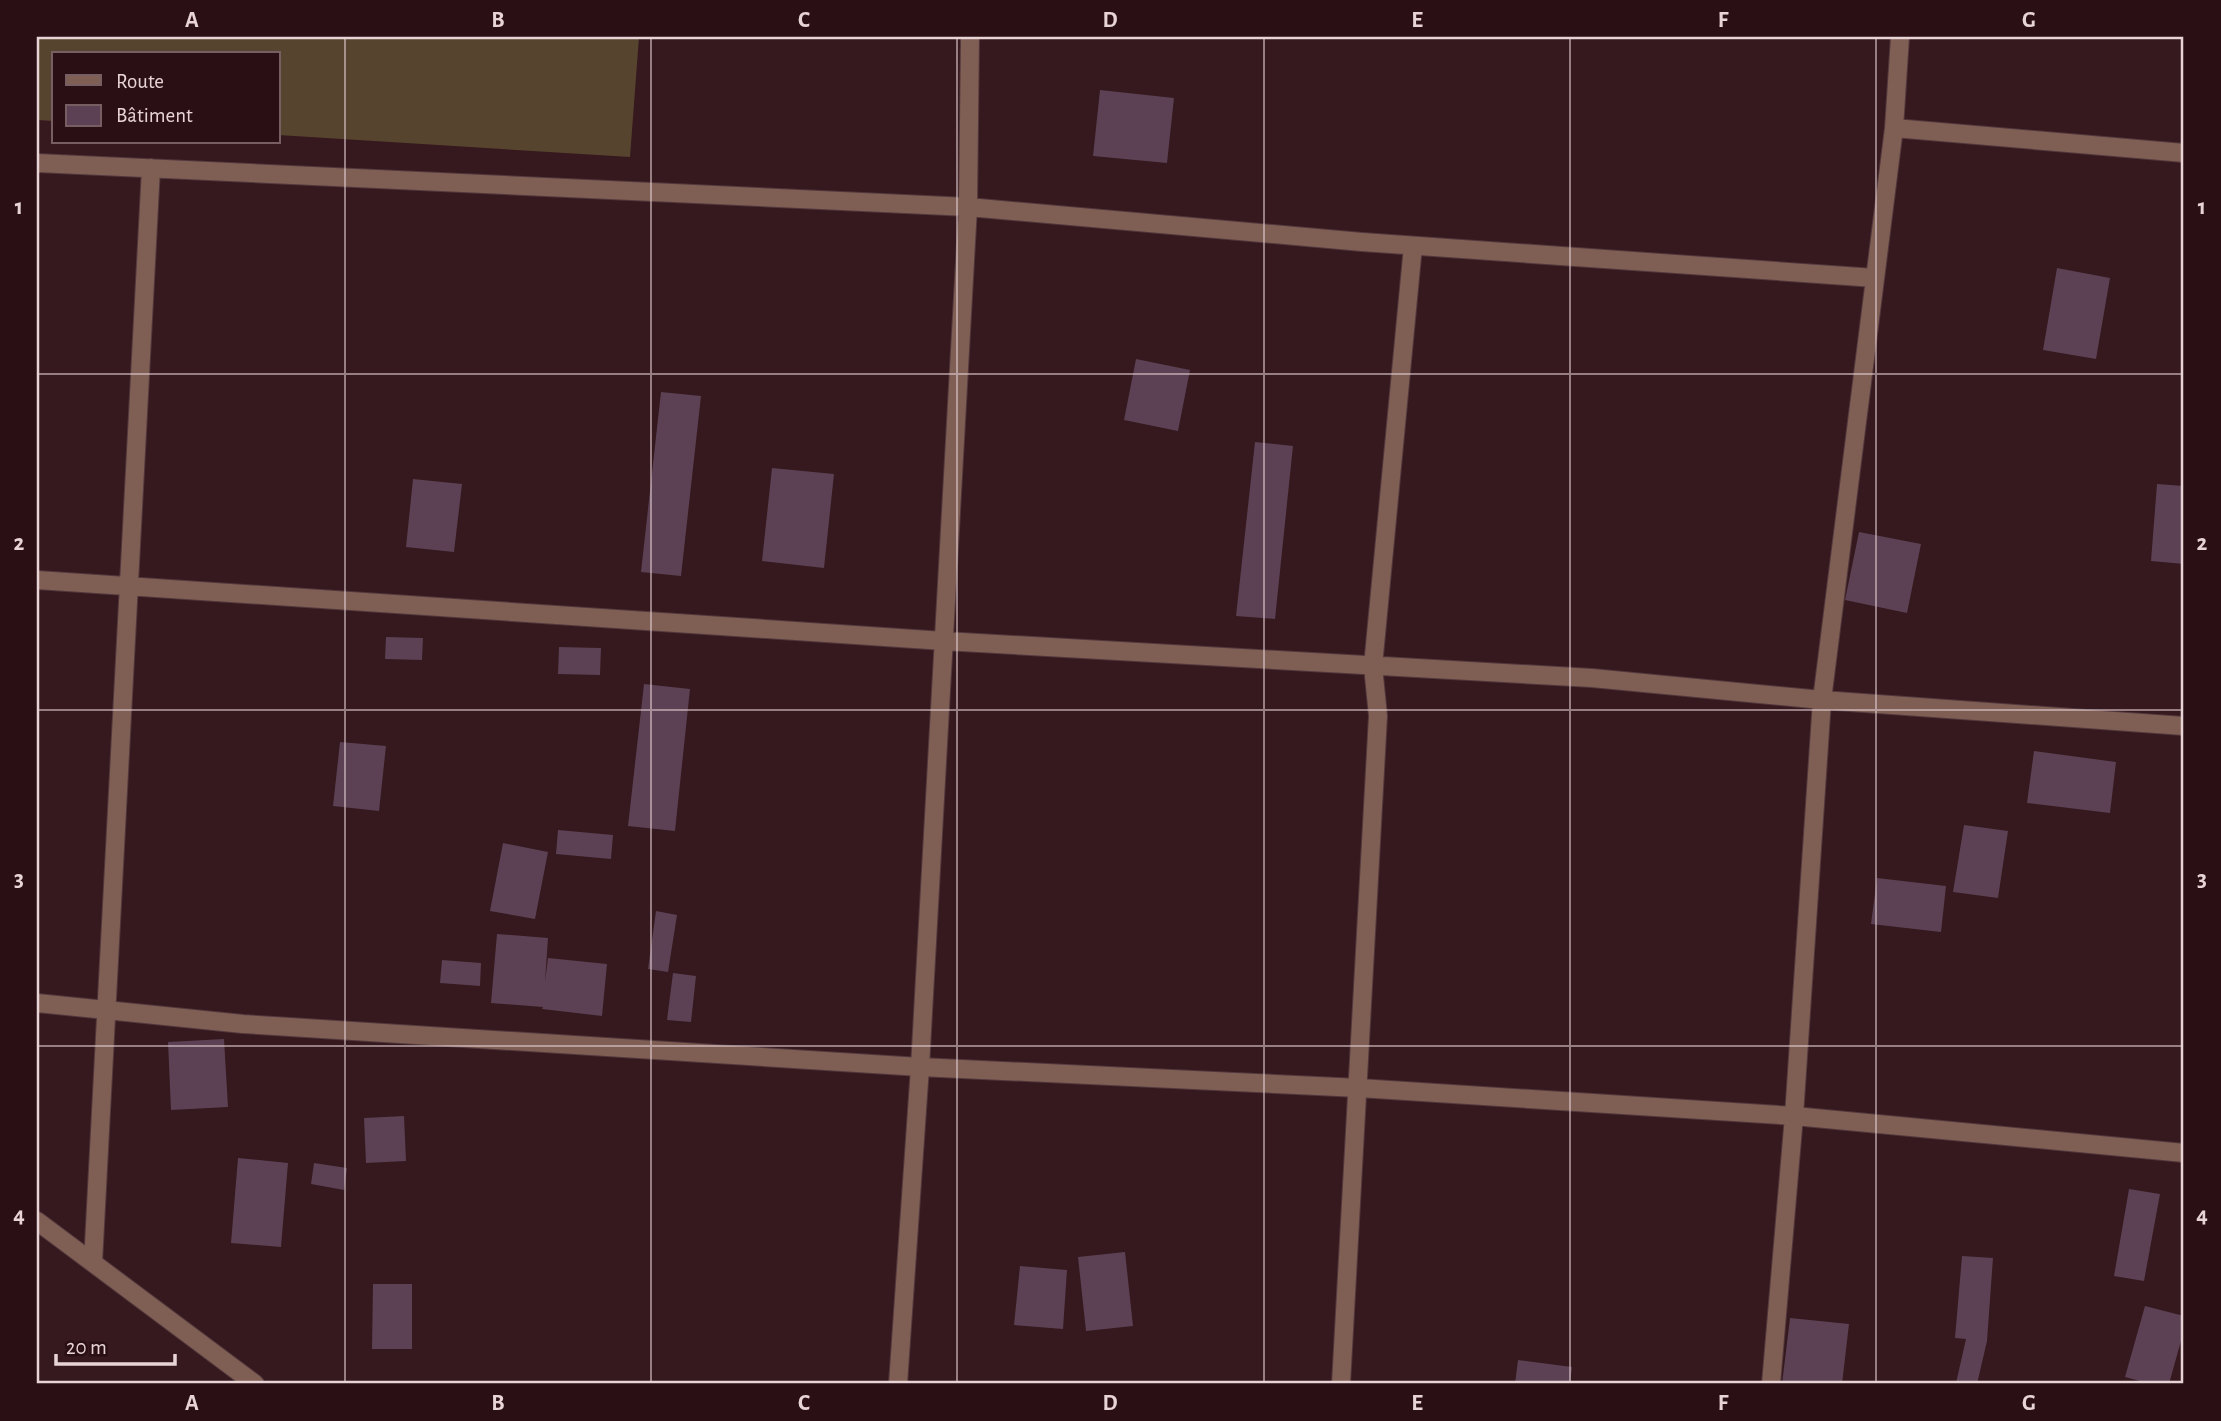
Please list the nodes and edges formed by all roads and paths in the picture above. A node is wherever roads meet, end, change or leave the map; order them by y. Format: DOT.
graph roads {
  1 [pos="970,37"];
  2 [pos="1900,37"];
  3 [pos="1894,128"];
  4 [pos="2184,153"];
  5 [pos="37,163"];
  6 [pos="151,168"];
  7 [pos="968,207"];
  8 [pos="1413,246"];
  9 [pos="1875,278"];
  10 [pos="37,580"];
  11 [pos="129,586"];
  12 [pos="944,640"];
  13 [pos="1373,666"];
  14 [pos="1822,700"];
  15 [pos="2184,726"];
  16 [pos="37,1003"];
  17 [pos="107,1010"];
  18 [pos="920,1067"];
  19 [pos="1359,1088"];
  20 [pos="1794,1116"];
  21 [pos="2184,1153"];
  22 [pos="37,1221"];
  23 [pos="93,1263"];
  24 [pos="255,1384"];
  25 [pos="898,1384"];
  26 [pos="1341,1384"];
  27 [pos="1771,1384"];
  1 -- 7 [label="street"];
  2 -- 3 [label="street"];
  3 -- 4 [label="street"];
  3 -- 9 [label="street"];
  5 -- 6 [label="street"];
  6 -- 7 [label="street"];
  6 -- 11 [label="street"];
  7 -- 8 [label="street"];
  7 -- 12 [label="street"];
  8 -- 9 [label="street"];
  8 -- 13 [label="street"];
  9 -- 14 [label="street"];
  10 -- 11 [label="street"];
  11 -- 12 [label="street"];
  11 -- 17 [label="street"];
  12 -- 13 [label="street"];
  12 -- 18 [label="street"];
  13 -- 14 [label="street"];
  13 -- 19 [label="street"];
  14 -- 15 [label="street"];
  14 -- 20 [label="street"];
  16 -- 17 [label="street"];
  17 -- 18 [label="street"];
  17 -- 23 [label="street"];
  18 -- 19 [label="street"];
  18 -- 25 [label="street"];
  19 -- 20 [label="street"];
  19 -- 26 [label="street"];
  20 -- 21 [label="street"];
  20 -- 27 [label="street"];
  22 -- 23 [label="street"];
  23 -- 24 [label="street"];
}
